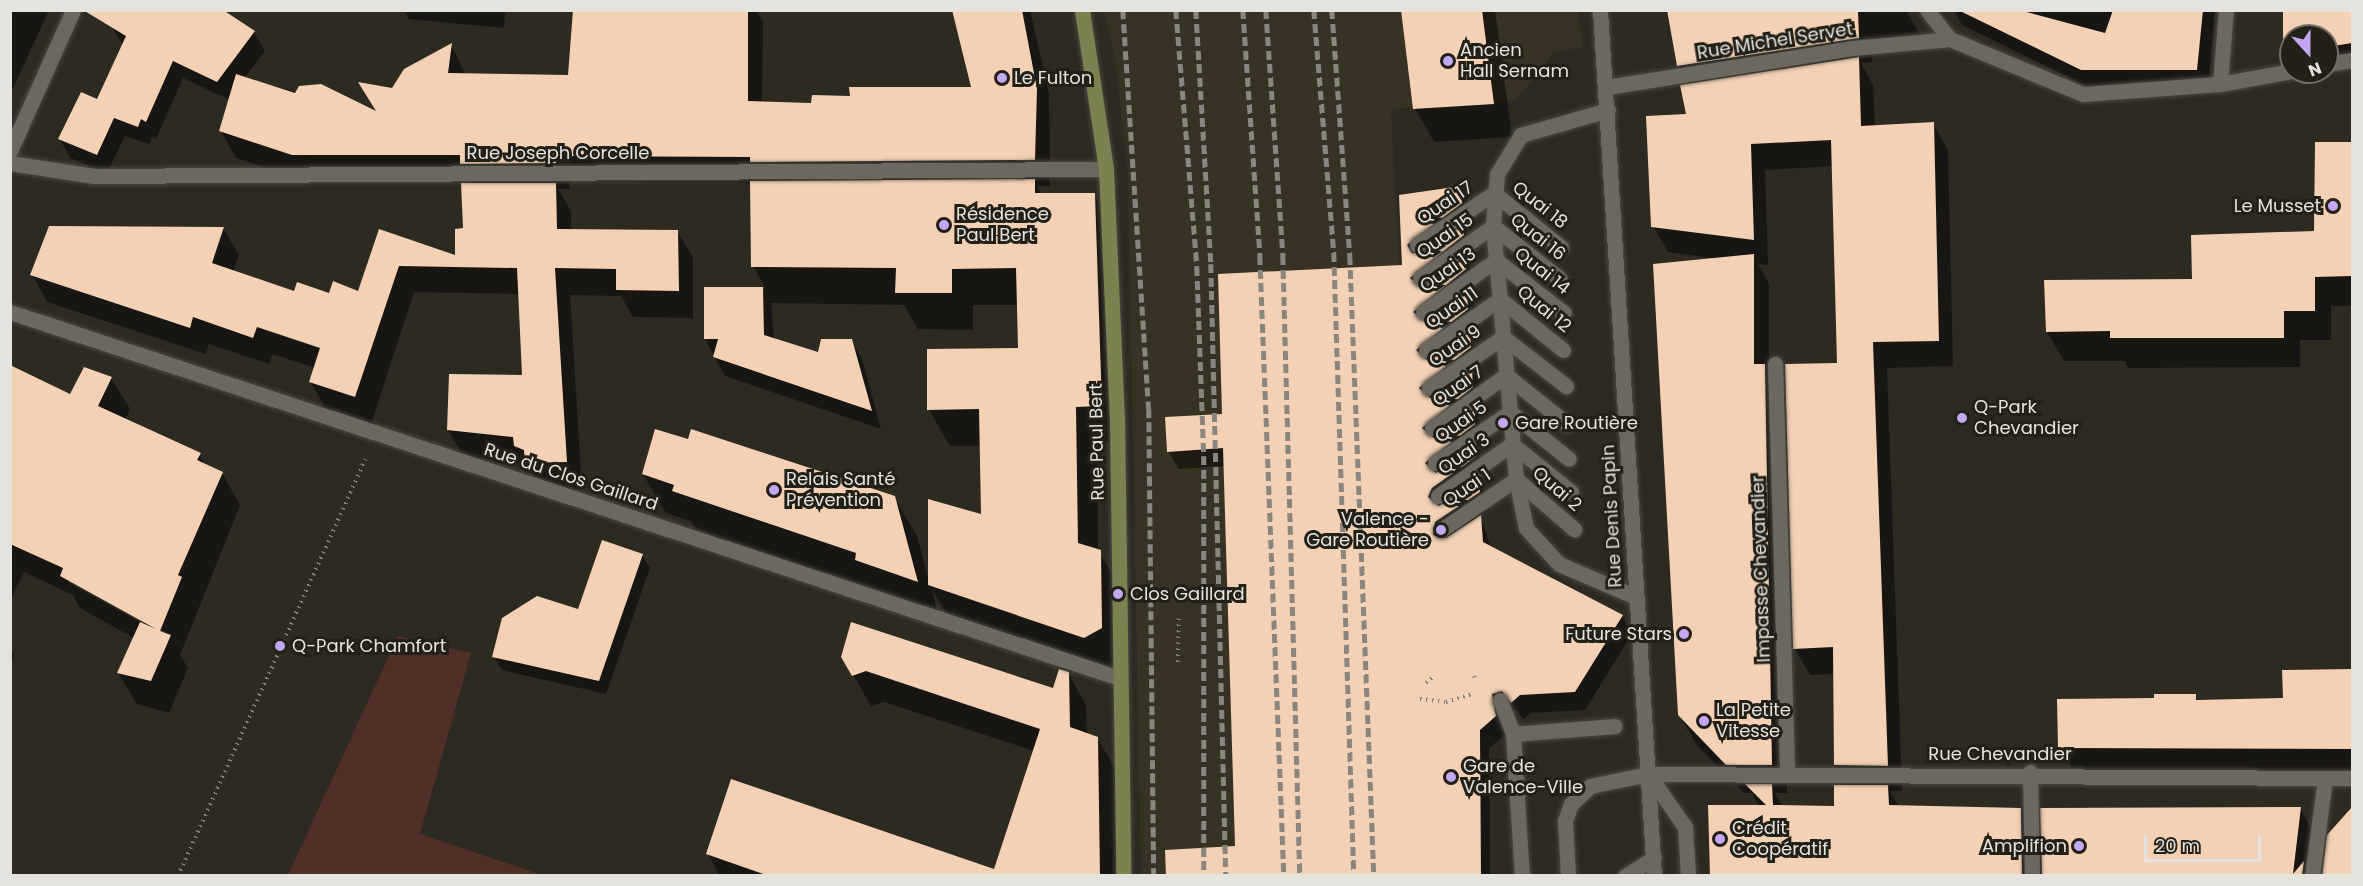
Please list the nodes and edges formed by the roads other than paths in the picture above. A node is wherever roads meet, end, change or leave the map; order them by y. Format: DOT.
graph roads {
  1 [pos="73,10"];
  2 [pos="1082,10"];
  3 [pos="1600,10"];
  4 [pos="1927,10"];
  5 [pos="2226,10"];
  6 [pos="1950,39"];
  7 [pos="2279,73"];
  8 [pos="2220,84"];
  9 [pos="1607,87"];
  10 [pos="1608,110"];
  11 [pos="10,151"];
  12 [pos="10,163"];
  13 [pos="1106,169"];
  14 [pos="1494,193"];
  15 [pos="1493,226"];
  16 [pos="1417,244"];
  17 [pos="1561,246"];
  18 [pos="1496,260"];
  19 [pos="1420,278"];
  20 [pos="1560,279"];
  21 [pos="1500,299"];
  22 [pos="10,312"];
  23 [pos="1423,312"];
  24 [pos="1564,313"];
  25 [pos="1503,337"];
  26 [pos="1426,350"];
  27 [pos="1563,350"];
  28 [pos="1775,364"];
  29 [pos="1506,375"];
  30 [pos="1566,386"];
  31 [pos="1429,388"];
  32 [pos="1510,412"];
  33 [pos="1567,424"];
  34 [pos="1432,428"];
  35 [pos="1512,444"];
  36 [pos="1569,459"];
  37 [pos="1435,464"];
  38 [pos="1516,479"];
  39 [pos="1572,492"];
  40 [pos="1438,496"];
  41 [pos="1574,529"];
  42 [pos="1441,530"];
  43 [pos="1636,597"];
  44 [pos="1119,678"];
  45 [pos="1500,700"];
  46 [pos="1119,716"];
  47 [pos="1615,726"];
  48 [pos="1514,734"];
  49 [pos="2030,772"];
  50 [pos="1787,773"];
  51 [pos="1648,774"];
  52 [pos="2325,778"];
  53 [pos="2352,778"];
  54 [pos="1654,858"];
  55 [pos="1116,876"];
  56 [pos="1123,876"];
  57 [pos="1522,876"];
  58 [pos="1568,876"];
  59 [pos="1625,876"];
  60 [pos="1654,876"];
  61 [pos="1688,876"];
  62 [pos="2032,876"];
  63 [pos="2312,876"];
  1 -- 11 [label="street"];
  2 -- 13 [label="street, Rue Paul Bert"];
  3 -- 9 [label="street, Rue Denis Papin"];
  4 -- 6 [label="street"];
  5 -- 8 [label="street"];
  6 -- 8 [label="street"];
  6 -- 9 [label="street, Rue Michel Servet"];
  7 -- 8 [label="street"];
  9 -- 10 [label="street, Rue Denis Papin"];
  10 -- 14 [label="street"];
  10 -- 43 [label="street, Rue Denis Papin"];
  12 -- 13 [label="street, Rue Joseph Corcelle"];
  13 -- 44 [label="street, Rue Paul Bert"];
  14 -- 15 [label="street"];
  14 -- 16 [label="street, Quai 17"];
  14 -- 17 [label="street, Quai 18"];
  15 -- 18 [label="street"];
  15 -- 19 [label="street, Quai 15"];
  15 -- 20 [label="street, Quai 16"];
  18 -- 21 [label="street"];
  18 -- 23 [label="street, Quai 13"];
  18 -- 24 [label="street, Quai 14"];
  21 -- 25 [label="street"];
  21 -- 26 [label="street, Quai 11"];
  21 -- 27 [label="street, Quai 12"];
  22 -- 44 [label="street, Rue du Clos Gaillard"];
  25 -- 29 [label="street"];
  25 -- 30 [label="street"];
  25 -- 31 [label="street, Quai 9"];
  28 -- 50 [label="street, Impasse Chevandier"];
  29 -- 32 [label="street"];
  29 -- 33 [label="street"];
  29 -- 34 [label="street, Quai 7"];
  32 -- 35 [label="street"];
  32 -- 36 [label="street"];
  32 -- 37 [label="street, Quai 5"];
  35 -- 38 [label="street"];
  35 -- 39 [label="street"];
  35 -- 40 [label="street, Quai 3"];
  38 -- 41 [label="street, Quai 2"];
  38 -- 42 [label="street, Quai 1"];
  38 -- 43 [label="street"];
  43 -- 51 [label="street, Rue Denis Papin"];
  44 -- 46 [label="street, Rue Paul Bert"];
  45 -- 48 [label="street"];
  46 -- 55 [label="street"];
  46 -- 56 [label="street, Rue Paul Bert"];
  47 -- 48 [label="street"];
  48 -- 57 [label="street"];
  49 -- 50 [label="street, Rue Chevandier"];
  49 -- 52 [label="street, Rue Chevandier"];
  49 -- 62 [label="street"];
  50 -- 51 [label="street, Rue Chevandier"];
  51 -- 54 [label="street, Rue Denis Papin"];
  51 -- 58 [label="street, Rue Chevandier"];
  51 -- 61 [label="street"];
  52 -- 53 [label="street, Rue Chevandier"];
  52 -- 63 [label="street"];
  54 -- 59 [label="street"];
  54 -- 60 [label="street, Rue Denis Papin"];
}
